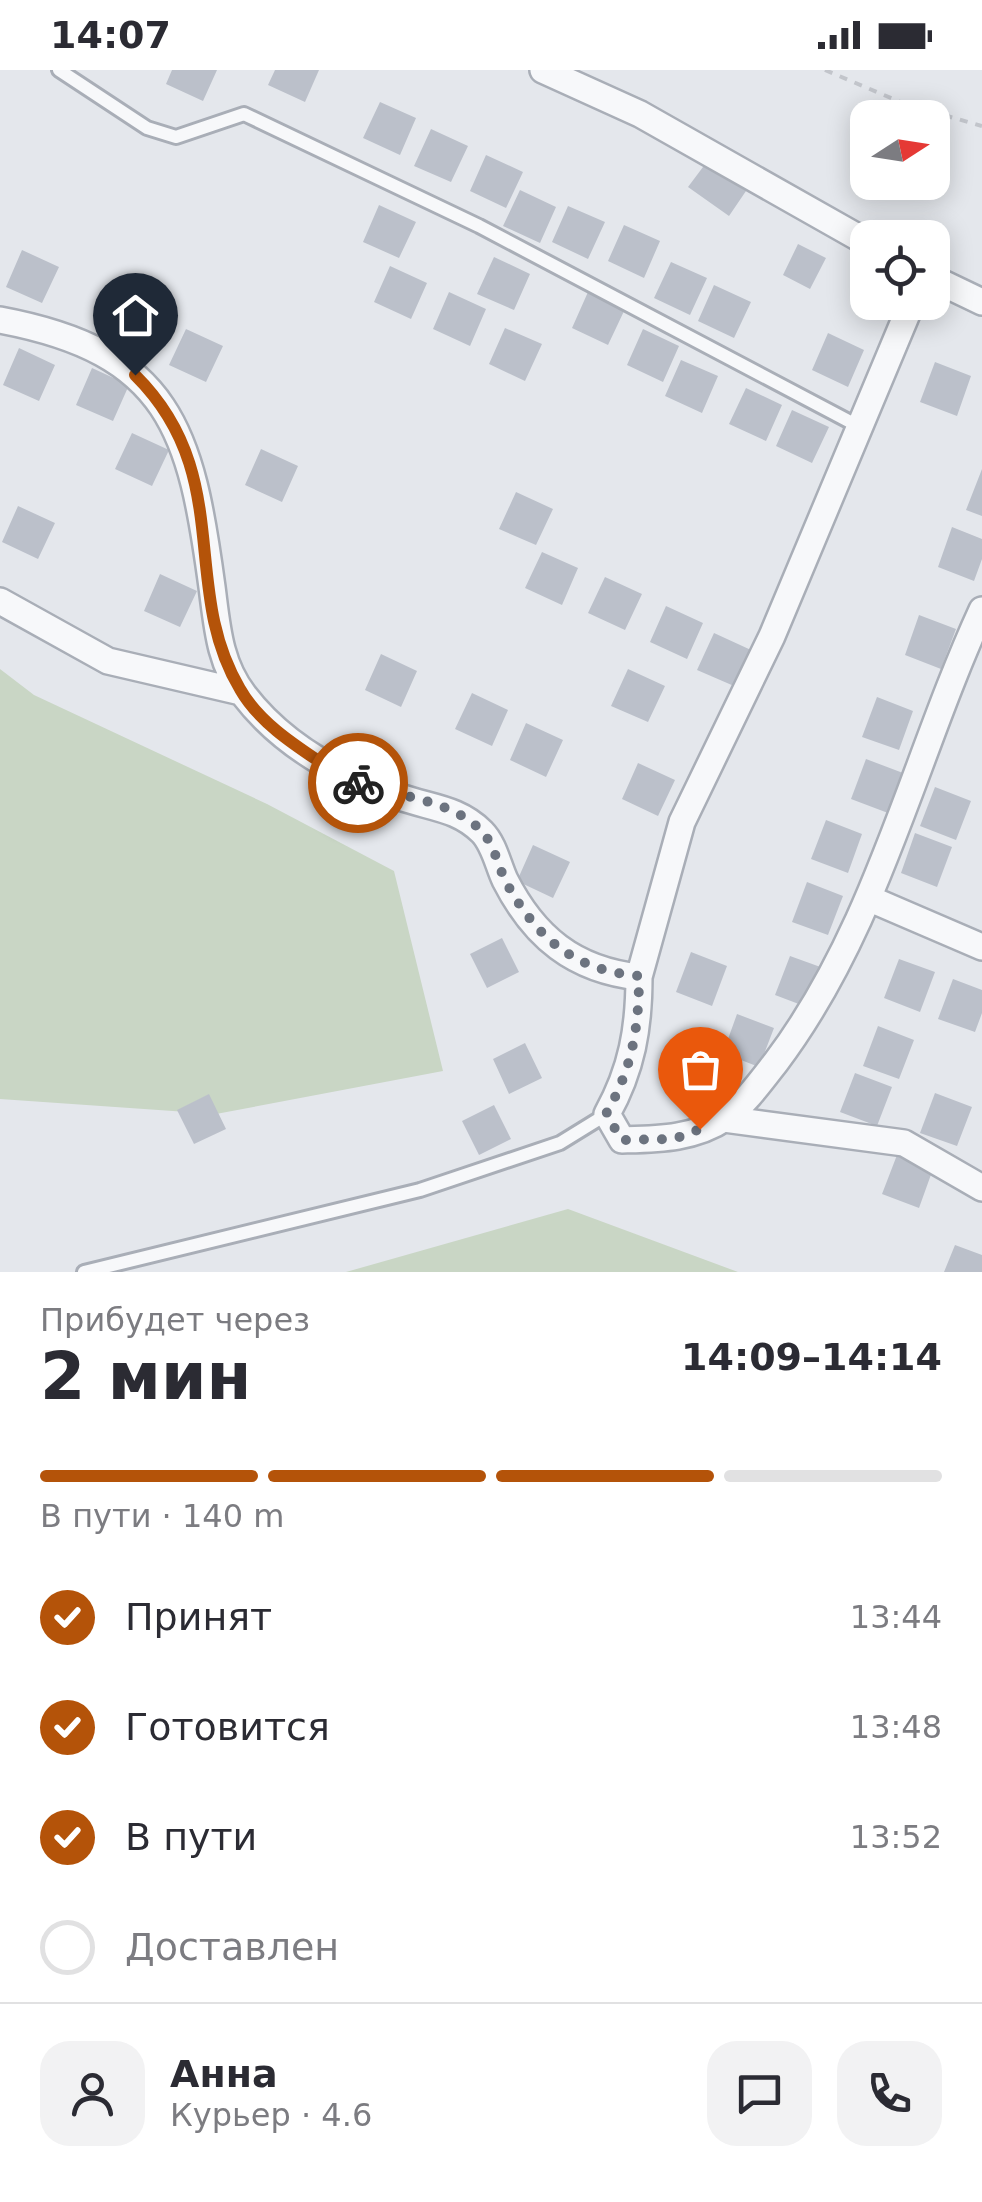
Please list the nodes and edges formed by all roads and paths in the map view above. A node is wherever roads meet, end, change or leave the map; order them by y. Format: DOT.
graph roads {
  1 [pos="60,70"];
  2 [pos="543,70"];
  3 [pos="824,70"];
  4 [pos="982,126"];
  5 [pos="850,233"];
  6 [pos="950,287"];
  7 [pos="982,302"];
  8 [pos="0,320"];
  9 [pos="904,320"];
  10 [pos="858,426"];
  11 [pos="0,602"];
  12 [pos="982,610"];
  13 [pos="241,692"];
  14 [pos="868,898"];
  15 [pos="982,948"];
  16 [pos="639,976"];
  17 [pos="606,1114"];
  18 [pos="724,1118"];
  19 [pos="982,1188"];
  20 [pos="84,1272"];
  1 -- 10 [label="lane"];
  2 -- 5 [label="street"];
  3 -- 4 [label="path"];
  6 -- 7 [label="street"];
  8 -- 13 [label="street"];
  9 -- 10 [label="street"];
  10 -- 16 [label="street"];
  11 -- 13 [label="street"];
  12 -- 14 [label="street"];
  13 -- 16 [label="street"];
  14 -- 15 [label="street"];
  14 -- 18 [label="street"];
  16 -- 17 [label="street"];
  17 -- 18 [label="street"];
  17 -- 20 [label="lane"];
  18 -- 19 [label="street"];
}
